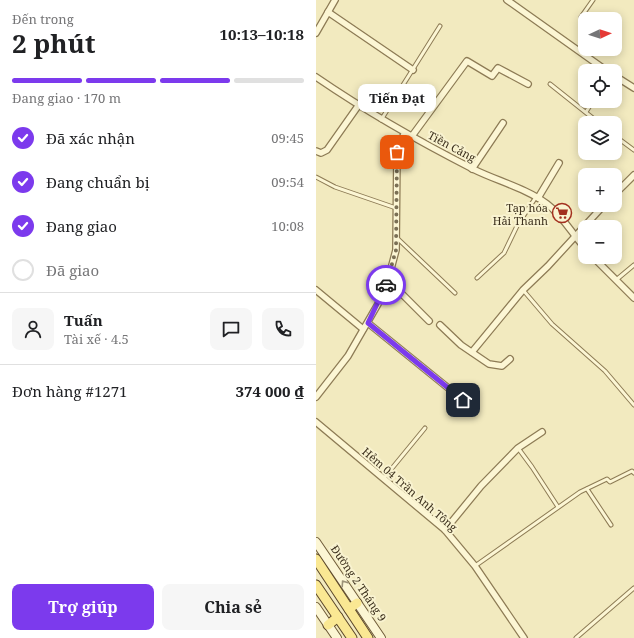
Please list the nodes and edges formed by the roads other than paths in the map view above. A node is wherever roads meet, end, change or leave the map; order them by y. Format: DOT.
graph roads {
  1 [pos="335,0"];
  2 [pos="507,0"];
  3 [pos="593,0"];
  4 [pos="328,12"];
  5 [pos="585,12"];
  6 [pos="440,26"];
  7 [pos="316,33"];
  8 [pos="597,64"];
  9 [pos="413,70"];
  10 [pos="316,77"];
  11 [pos="622,80"];
  12 [pos="528,84"];
  13 [pos="550,84"];
  14 [pos="634,88"];
  15 [pos="358,106"];
  16 [pos="589,108"];
  17 [pos="586,112"];
  18 [pos="591,116"];
  19 [pos="381,120"];
  20 [pos="504,123"];
  21 [pos="404,134"];
  22 [pos="412,136"];
  23 [pos="622,141"];
  24 [pos="634,150"];
  25 [pos="316,151"];
  26 [pos="559,163"];
  27 [pos="472,169"];
  28 [pos="634,175"];
  29 [pos="316,177"];
  30 [pos="622,187"];
  31 [pos="537,197"];
  32 [pos="396,208"];
  33 [pos="597,212"];
  34 [pos="574,236"];
  35 [pos="397,238"];
  36 [pos="578,240"];
  37 [pos="599,264"];
  38 [pos="634,265"];
  39 [pos="477,278"];
  40 [pos="388,280"];
  41 [pos="615,281"];
  42 [pos="316,290"];
  43 [pos="523,290"];
  44 [pos="455,293"];
  45 [pos="634,298"];
  46 [pos="429,321"];
  47 [pos="368,323"];
  48 [pos="440,325"];
  49 [pos="363,329"];
  50 [pos="472,352"];
  51 [pos="510,359"];
  52 [pos="316,397"];
  53 [pos="463,400"];
  54 [pos="634,405"];
  55 [pos="316,422"];
  56 [pos="425,428"];
  57 [pos="542,432"];
  58 [pos="518,448"];
  59 [pos="634,473"];
  60 [pos="384,478"];
  61 [pos="587,489"];
  62 [pos="558,507"];
  63 [pos="611,525"];
  64 [pos="445,530"];
  65 [pos="316,542"];
  66 [pos="316,558"];
  67 [pos="475,566"];
  68 [pos="316,585"];
  69 [pos="634,588"];
  70 [pos="358,602"];
  71 [pos="316,607"];
  72 [pos="349,609"];
  73 [pos="338,618"];
  74 [pos="328,625"];
  75 [pos="337,638"];
  76 [pos="352,638"];
  77 [pos="368,638"];
  78 [pos="381,638"];
  79 [pos="524,638"];
  80 [pos="576,638"];
  1 -- 4 [label="street"];
  2 -- 8 [label="street"];
  3 -- 5 [label="lane"];
  4 -- 7 [label="street"];
  4 -- 9 [label="street"];
  6 -- 9 [label="lane"];
  9 -- 19 [label="lane"];
  10 -- 15 [label="street, Tiền Cảng"];
  11 -- 14 [label="street"];
  12 -- 22 [label="street"];
  13 -- 17 [label="lane"];
  15 -- 19 [label="street, Tiền Cảng"];
  15 -- 25 [label="street"];
  16 -- 17 [label="lane"];
  17 -- 18 [label="lane"];
  19 -- 21 [label="street, Tiền Cảng"];
  20 -- 27 [label="street"];
  21 -- 22 [label="street, Tiền Cảng"];
  21 -- 32 [label="street"];
  22 -- 27 [label="street, Tiền Cảng"];
  23 -- 24 [label="lane"];
  26 -- 31 [label="street"];
  27 -- 31 [label="street, Tiền Cảng"];
  28 -- 30 [label="street"];
  29 -- 32 [label="lane"];
  31 -- 34 [label="street, Tiền Cảng"];
  31 -- 39 [label="lane"];
  32 -- 35 [label="street"];
  33 -- 34 [label="street"];
  34 -- 36 [label="street, Tiền Cảng"];
  34 -- 43 [label="street"];
  35 -- 40 [label="street"];
  35 -- 44 [label="lane"];
  37 -- 41 [label="street"];
  38 -- 41 [label="lane"];
  40 -- 46 [label="street"];
  40 -- 47 [label="street"];
  41 -- 45 [label="street"];
  42 -- 49 [label="street"];
  43 -- 50 [label="street"];
  43 -- 54 [label="lane"];
  47 -- 49 [label="street"];
  47 -- 53 [label="street"];
  48 -- 50 [label="street"];
  49 -- 52 [label="street"];
  50 -- 51 [label="street"];
  55 -- 60 [label="street, Hẻm 04 Trần Anh Tông"];
  56 -- 60 [label="lane"];
  57 -- 58 [label="street"];
  58 -- 62 [label="lane"];
  58 -- 64 [label="street"];
  59 -- 61 [label="lane"];
  60 -- 64 [label="street, Hẻm 04 Trần Anh Tông"];
  61 -- 62 [label="lane"];
  61 -- 63 [label="lane"];
  62 -- 67 [label="lane"];
  64 -- 67 [label="street, Hẻm 04 Trần Anh Tông"];
  70 -- 65 [label="main road, Đường 2 Tháng 9, one-way"];
  66 -- 72 [label="main road, Đường 2 Tháng 9"];
  67 -- 79 [label="street, Hẻm 04 Trần Anh Tông"];
  68 -- 73 [label="main road"];
  69 -- 80 [label="lane"];
  70 -- 72 [label="main road"];
  70 -- 78 [label="main road, Đường 2 Tháng 9"];
  71 -- 74 [label="main road"];
  72 -- 77 [label="main road, Đường 2 Tháng 9"];
  73 -- 74 [label="main road"];
  73 -- 76 [label="main road"];
  74 -- 75 [label="main road"];
}
